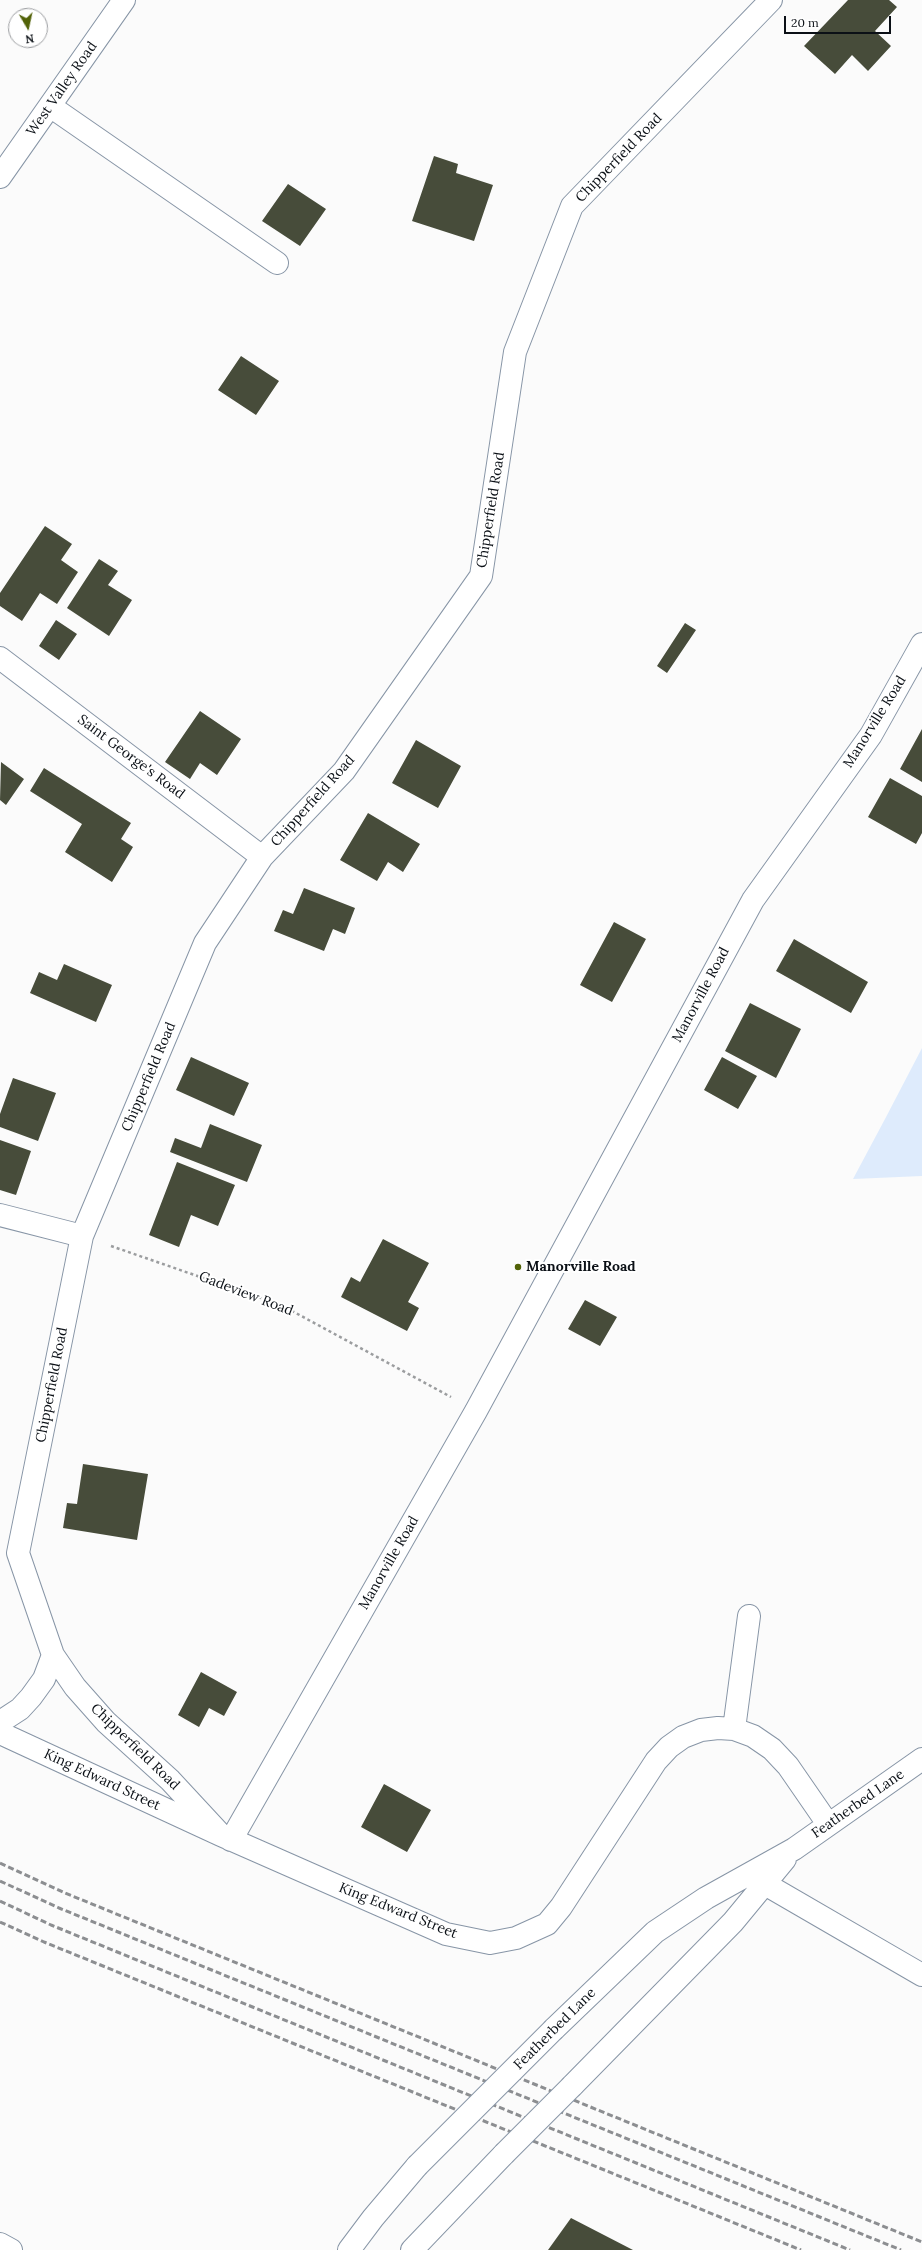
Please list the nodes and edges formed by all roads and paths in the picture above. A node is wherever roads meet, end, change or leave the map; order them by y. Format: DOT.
graph roads {
  1 [pos="124,0"];
  2 [pos="771,0"];
  3 [pos="50,106"];
  4 [pos="0,177"];
  5 [pos="277,263"];
  6 [pos="922,644"];
  7 [pos="0,658"];
  8 [pos="262,857"];
  9 [pos="0,1215"];
  10 [pos="82,1236"];
  11 [pos="476,1410"];
  12 [pos="749,1616"];
  13 [pos="53,1655"];
  14 [pos="0,1722"];
  15 [pos="734,1729"];
  16 [pos="0,1733"];
  17 [pos="922,1759"];
  18 [pos="828,1824"];
  19 [pos="226,1837"];
  20 [pos="794,1849"];
  21 [pos="765,1884"];
  22 [pos="922,1975"];
  23 [pos="0,2244"];
  24 [pos="11,2250"];
  25 [pos="350,2250"];
  26 [pos="412,2250"];
  1 -- 3 [label="street, West Valley Road"];
  2 -- 8 [label="street, Chipperfield Road"];
  3 -- 4 [label="street, West Valley Road"];
  3 -- 5 [label="street"];
  6 -- 11 [label="street, Manorville Road"];
  7 -- 8 [label="street, Saint George's Road"];
  8 -- 10 [label="street, Chipperfield Road"];
  9 -- 10 [label="street"];
  10 -- 11 [label="path, Gadeview Road"];
  10 -- 13 [label="street, Chipperfield Road"];
  11 -- 19 [label="street, Manorville Road"];
  12 -- 15 [label="street"];
  13 -- 14 [label="street"];
  13 -- 19 [label="street, Chipperfield Road"];
  15 -- 18 [label="street, King Edward Street"];
  15 -- 19 [label="street, King Edward Street"];
  16 -- 19 [label="street, King Edward Street"];
  17 -- 18 [label="street, Featherbed Lane"];
  18 -- 20 [label="street, Featherbed Lane"];
  20 -- 21 [label="street, Featherbed Lane"];
  20 -- 25 [label="street, Featherbed Lane, bridge"];
  21 -- 22 [label="street"];
  21 -- 26 [label="street, Featherbed Lane, bridge"];
  23 -- 24 [label="street"];
}
